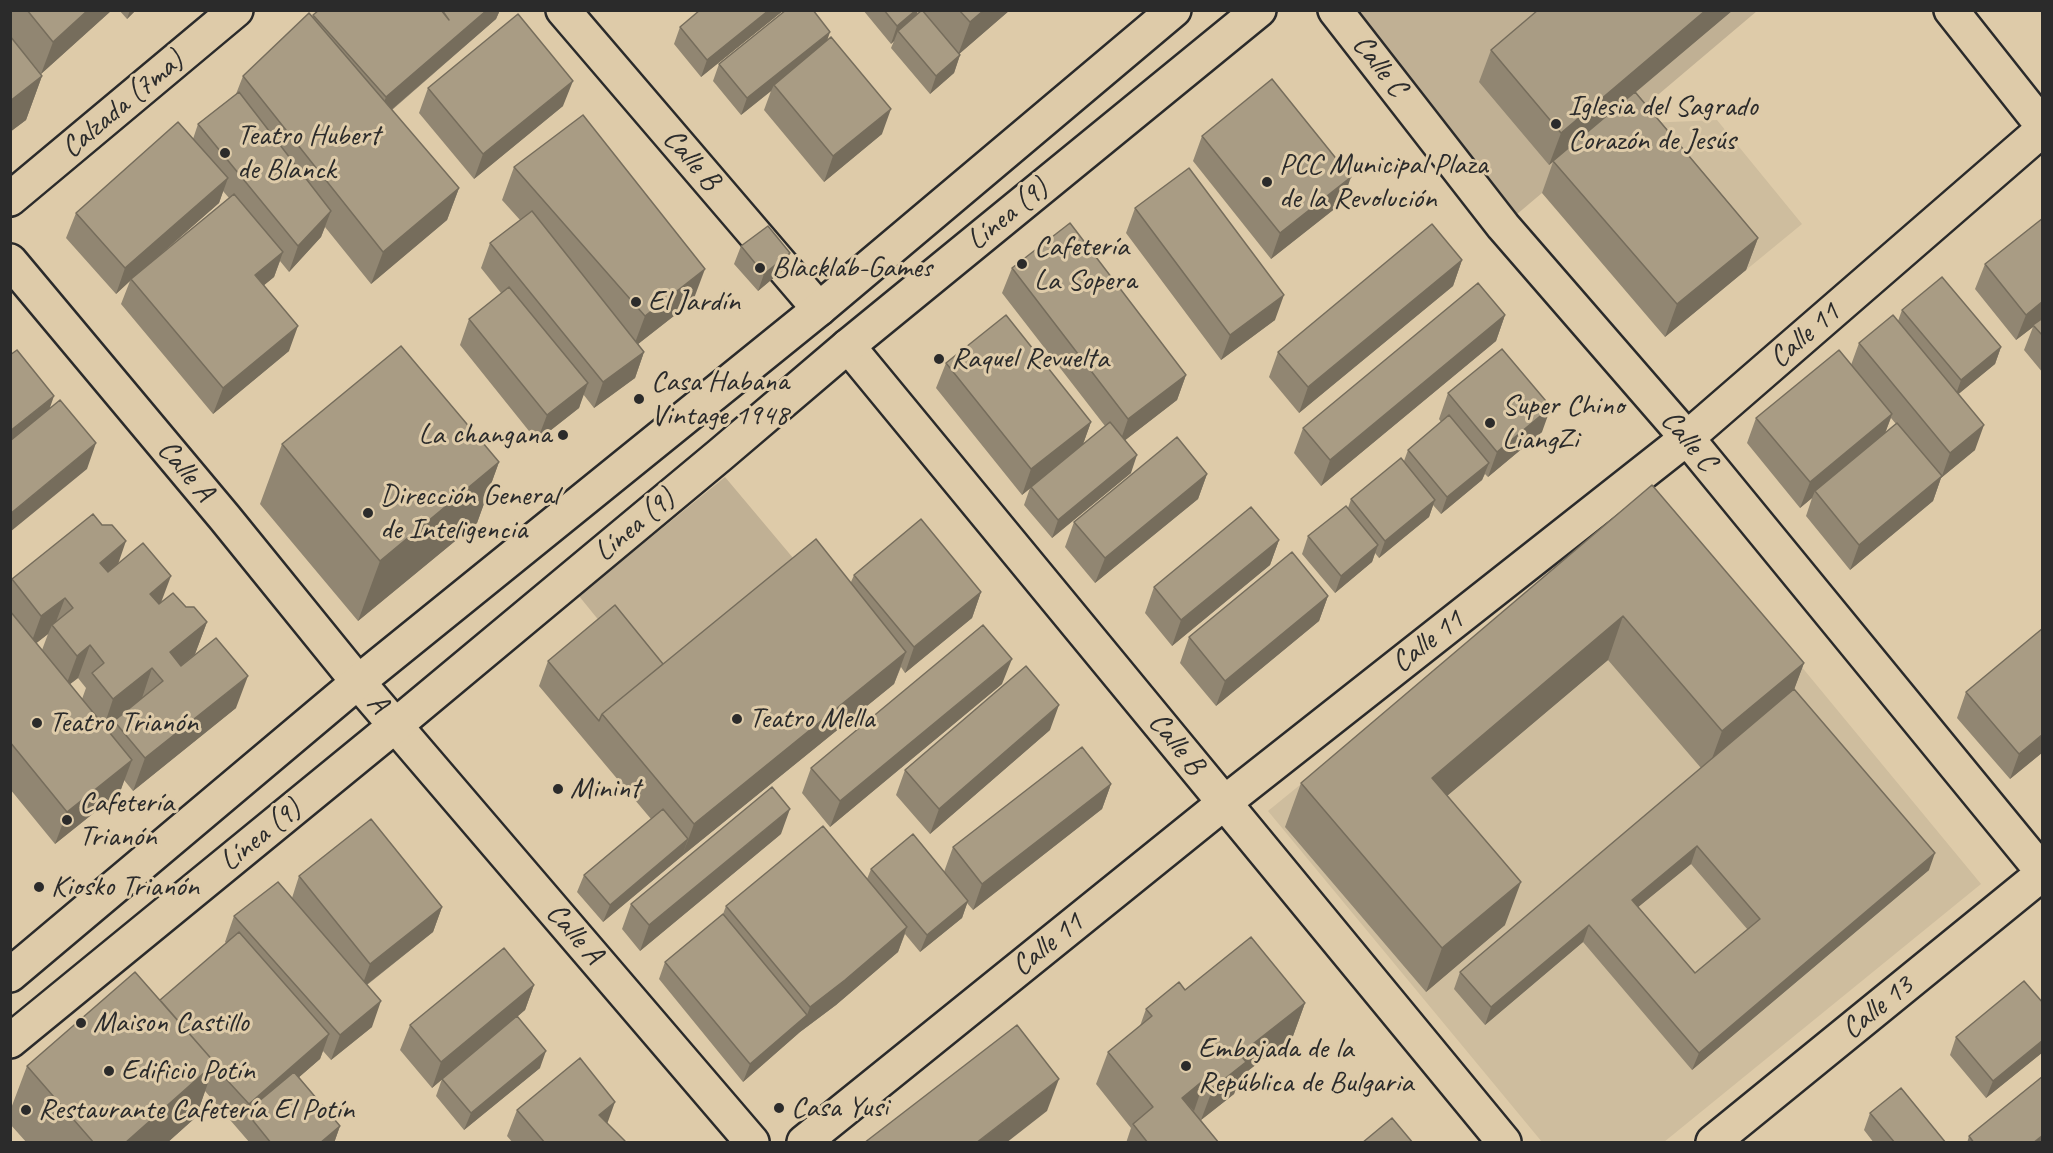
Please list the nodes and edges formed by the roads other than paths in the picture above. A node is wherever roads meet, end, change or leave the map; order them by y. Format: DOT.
graph roads {
  1 [pos="237,10"];
  2 [pos="563,10"];
  3 [pos="1174,10"];
  4 [pos="1259,10"];
  5 [pos="1335,10"];
  6 [pos="1951,10"];
  7 [pos="2043,125"];
  8 [pos="2043,130"];
  9 [pos="10,199"];
  10 [pos="10,261"];
  11 [pos="819,309"];
  12 [pos="848,346"];
  13 [pos="1687,438"];
  14 [pos="358,682"];
  15 [pos="396,726"];
  16 [pos="1224,803"];
  17 [pos="2043,873"];
  18 [pos="10,975"];
  19 [pos="10,1041"];
  20 [pos="752,1143"];
  21 [pos="804,1143"];
  22 [pos="1504,1143"];
  23 [pos="1713,1143"];
  1 -- 9 [label="street, Calzada (7ma)"];
  2 -- 11 [label="street, Calle B"];
  3 -- 11 [label="street, Línea (9)"];
  4 -- 12 [label="street, Línea (9)"];
  5 -- 13 [label="street, Calle C"];
  6 -- 7 [label="street"];
  8 -- 13 [label="street, Calle 11"];
  10 -- 14 [label="street, Calle A"];
  11 -- 14 [label="street, Línea (9)"];
  12 -- 15 [label="street, Línea (9)"];
  12 -- 16 [label="street, Calle B"];
  13 -- 16 [label="street, Calle 11"];
  13 -- 17 [label="street, Calle C"];
  14 -- 15 [label="street, A"];
  14 -- 18 [label="street, Línea (9)"];
  15 -- 19 [label="street, Línea (9)"];
  15 -- 20 [label="street, Calle A"];
  16 -- 21 [label="street, Calle 11"];
  16 -- 22 [label="street, Calle B"];
  17 -- 23 [label="street, Calle 13"];
}
